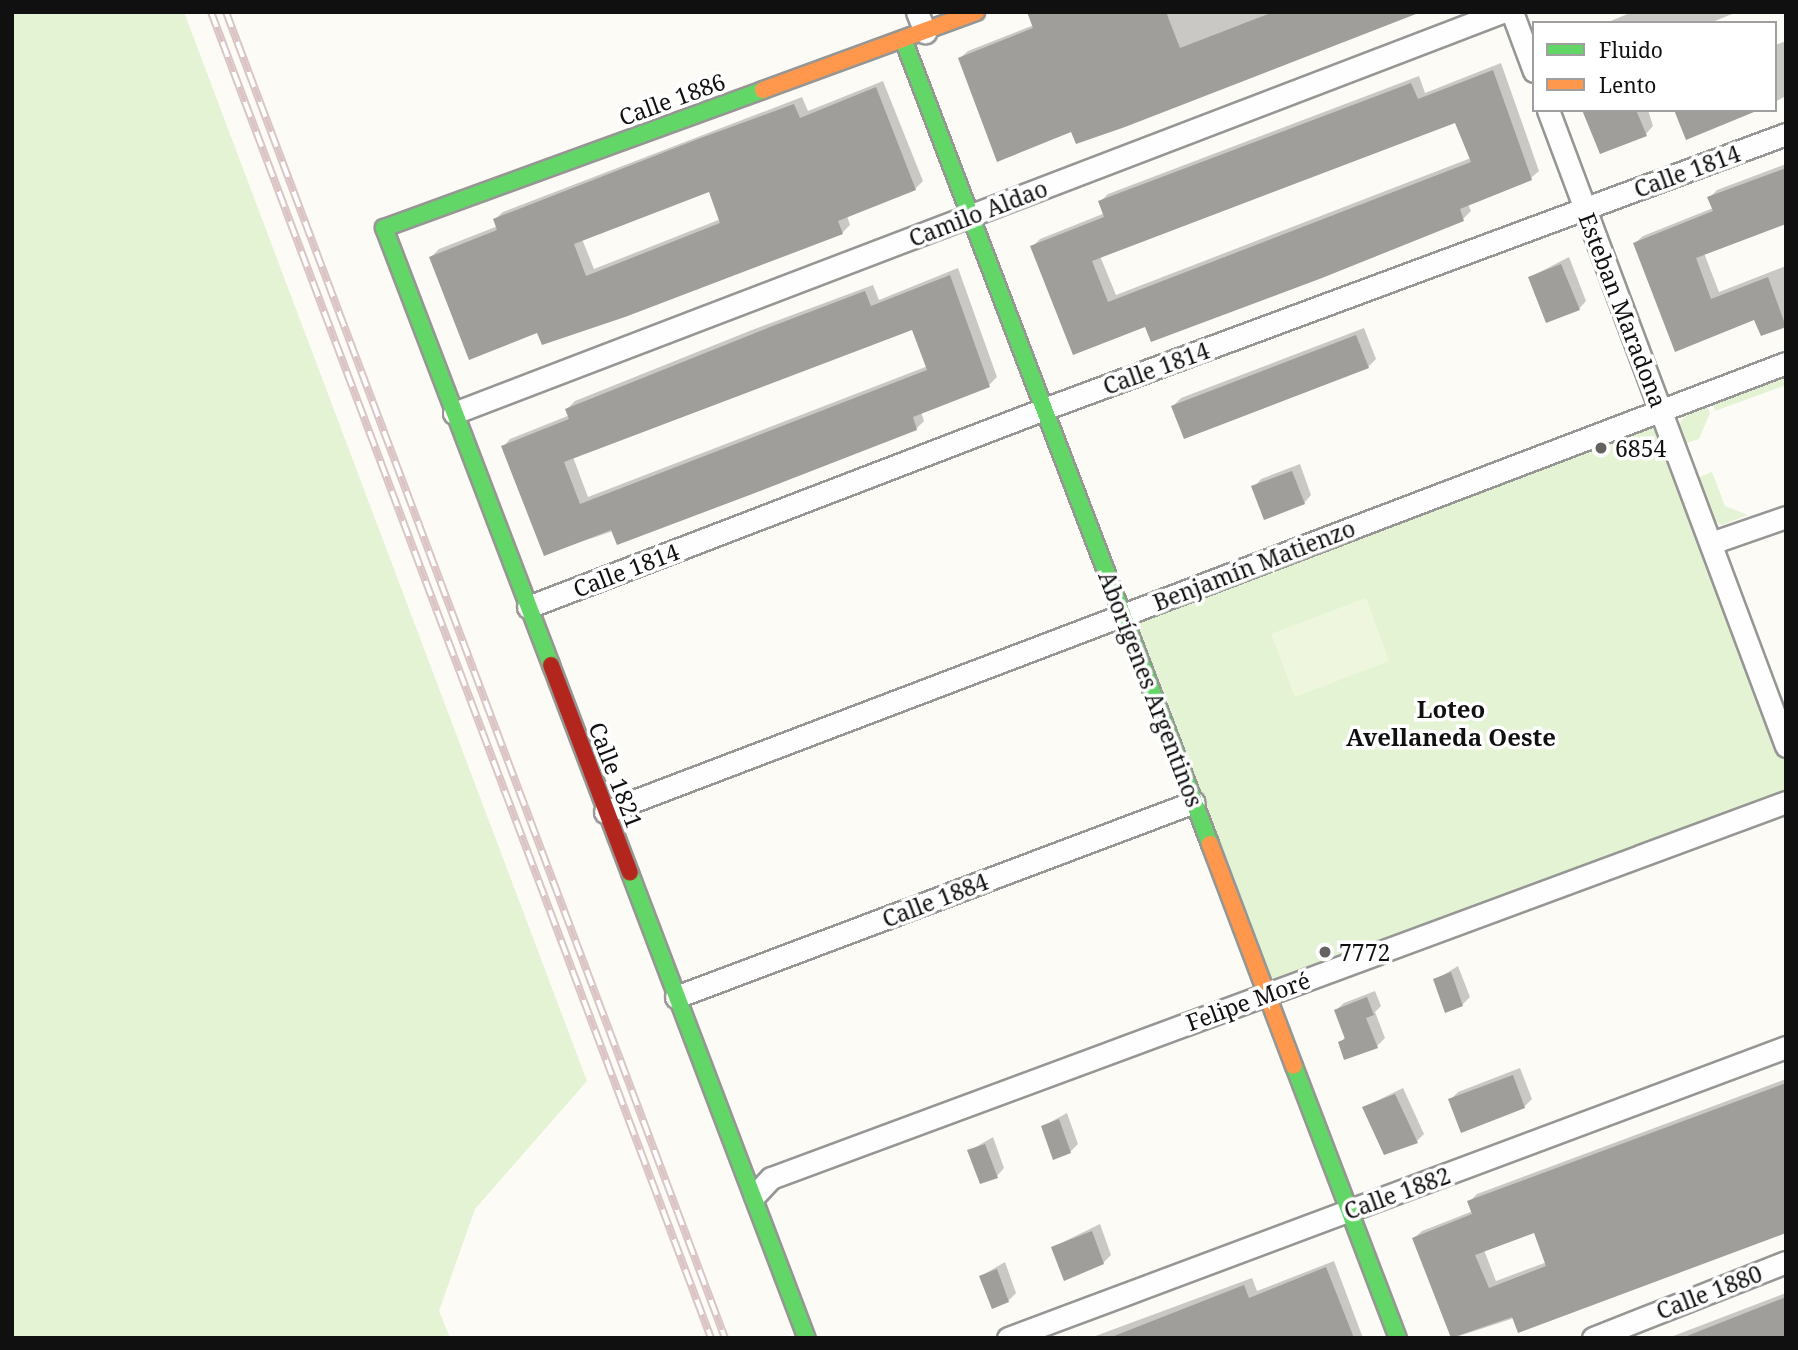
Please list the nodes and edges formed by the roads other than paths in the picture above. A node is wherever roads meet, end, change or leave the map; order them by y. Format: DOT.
graph roads {
  1 [pos="976,12"];
  2 [pos="1502,12"];
  3 [pos="1512,12"];
  4 [pos="921,22"];
  5 [pos="904,39"];
  6 [pos="1532,66"];
  7 [pos="1549,112"];
  8 [pos="1786,134"];
  9 [pos="1585,209"];
  10 [pos="971,216"];
  11 [pos="384,229"];
  12 [pos="1786,363"];
  13 [pos="1044,409"];
  14 [pos="1661,411"];
  15 [pos="454,413"];
  16 [pos="1786,517"];
  17 [pos="1711,543"];
  18 [pos="528,607"];
  19 [pos="1123,615"];
  20 [pos="1786,746"];
  21 [pos="1194,802"];
  22 [pos="1786,802"];
  23 [pos="605,812"];
  24 [pos="1268,994"];
  25 [pos="676,998"];
  26 [pos="1786,1047"];
  27 [pos="755,1195"];
  28 [pos="1349,1210"];
  29 [pos="1786,1262"];
  30 [pos="807,1338"];
  31 [pos="1008,1338"];
  32 [pos="1398,1338"];
  33 [pos="1593,1338"];
  1 -- 4 [label="street, Calle 1886"];
  2 -- 10 [label="street, Camilo Aldao"];
  3 -- 6 [label="street"];
  4 -- 5 [label="street, Calle 1886"];
  5 -- 10 [label="street, Aborígenes Argentinos"];
  5 -- 11 [label="street, Calle 1886"];
  7 -- 9 [label="street, Esteban Maradona"];
  8 -- 9 [label="street, Calle 1814"];
  9 -- 13 [label="street, Calle 1814"];
  9 -- 14 [label="street, Esteban Maradona"];
  10 -- 13 [label="street, Aborígenes Argentinos"];
  10 -- 15 [label="street, Camilo Aldao"];
  11 -- 15 [label="street, Calle 1821"];
  12 -- 14 [label="street, Benjamín Matienzo"];
  13 -- 18 [label="street, Calle 1814"];
  13 -- 19 [label="street, Aborígenes Argentinos"];
  14 -- 17 [label="street, Esteban Maradona"];
  14 -- 19 [label="street, Benjamín Matienzo"];
  15 -- 18 [label="street, Calle 1821"];
  16 -- 17 [label="street"];
  17 -- 20 [label="street, Esteban Maradona"];
  18 -- 23 [label="street, Calle 1821"];
  19 -- 21 [label="street, Aborígenes Argentinos"];
  19 -- 23 [label="street, Benjamín Matienzo"];
  21 -- 24 [label="street, Aborígenes Argentinos"];
  21 -- 25 [label="street, Calle 1884"];
  22 -- 24 [label="street, Felipe Moré"];
  23 -- 25 [label="street, Calle 1821"];
  24 -- 27 [label="street, Felipe Moré"];
  24 -- 28 [label="street, Aborígenes Argentinos"];
  25 -- 27 [label="street, Calle 1821"];
  26 -- 28 [label="street, Calle 1882"];
  27 -- 30 [label="street, Calle 1821"];
  28 -- 31 [label="street, Calle 1882"];
  28 -- 32 [label="street, Aborígenes Argentinos"];
  29 -- 33 [label="street, Calle 1880"];
}
